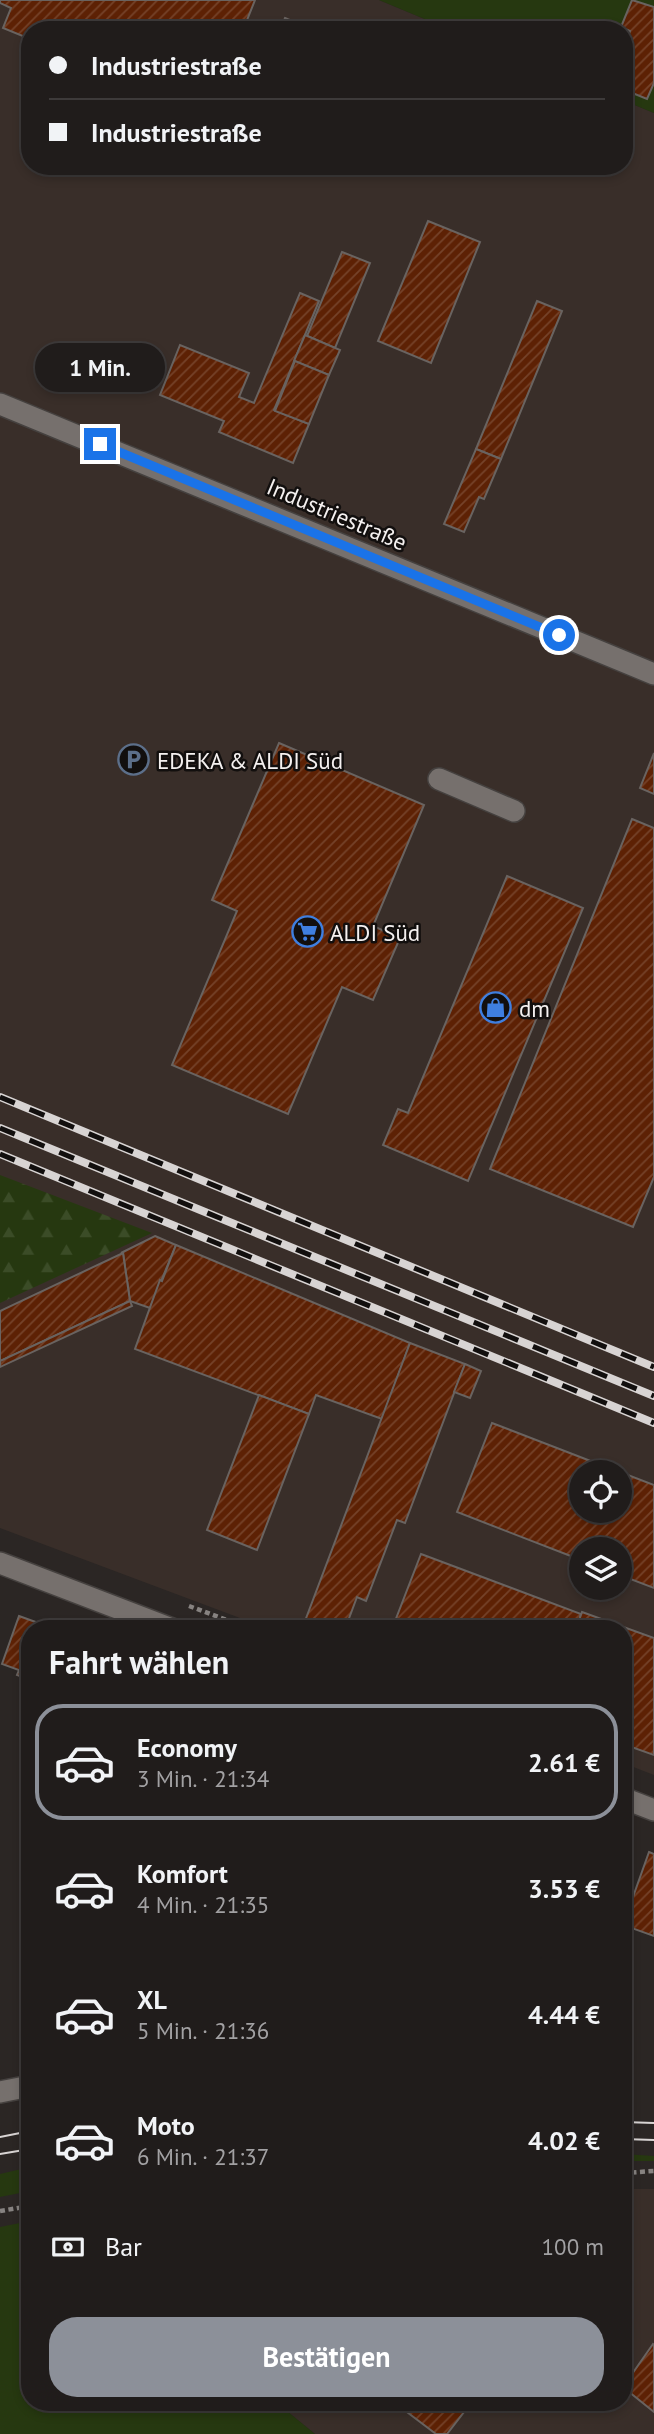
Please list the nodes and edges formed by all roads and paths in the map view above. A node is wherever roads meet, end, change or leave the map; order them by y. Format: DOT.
graph roads {
  1 [pos="0,404"];
  2 [pos="654,674"];
  3 [pos="439,779"];
  4 [pos="514,811"];
  5 [pos="0,1563"];
  6 [pos="149,1620"];
  7 [pos="632,1801"];
  8 [pos="654,1810"];
  9 [pos="21,2088"];
  10 [pos="0,2092"];
  11 [pos="654,2171"];
  12 [pos="632,2172"];
  13 [pos="21,2208"];
  14 [pos="0,2211"];
  1 -- 2 [label="street, Industriestraße"];
  3 -- 4 [label="street"];
  5 -- 6 [label="street"];
  7 -- 8 [label="street"];
  9 -- 10 [label="street"];
  11 -- 12 [label="path"];
  13 -- 14 [label="path"];
}
